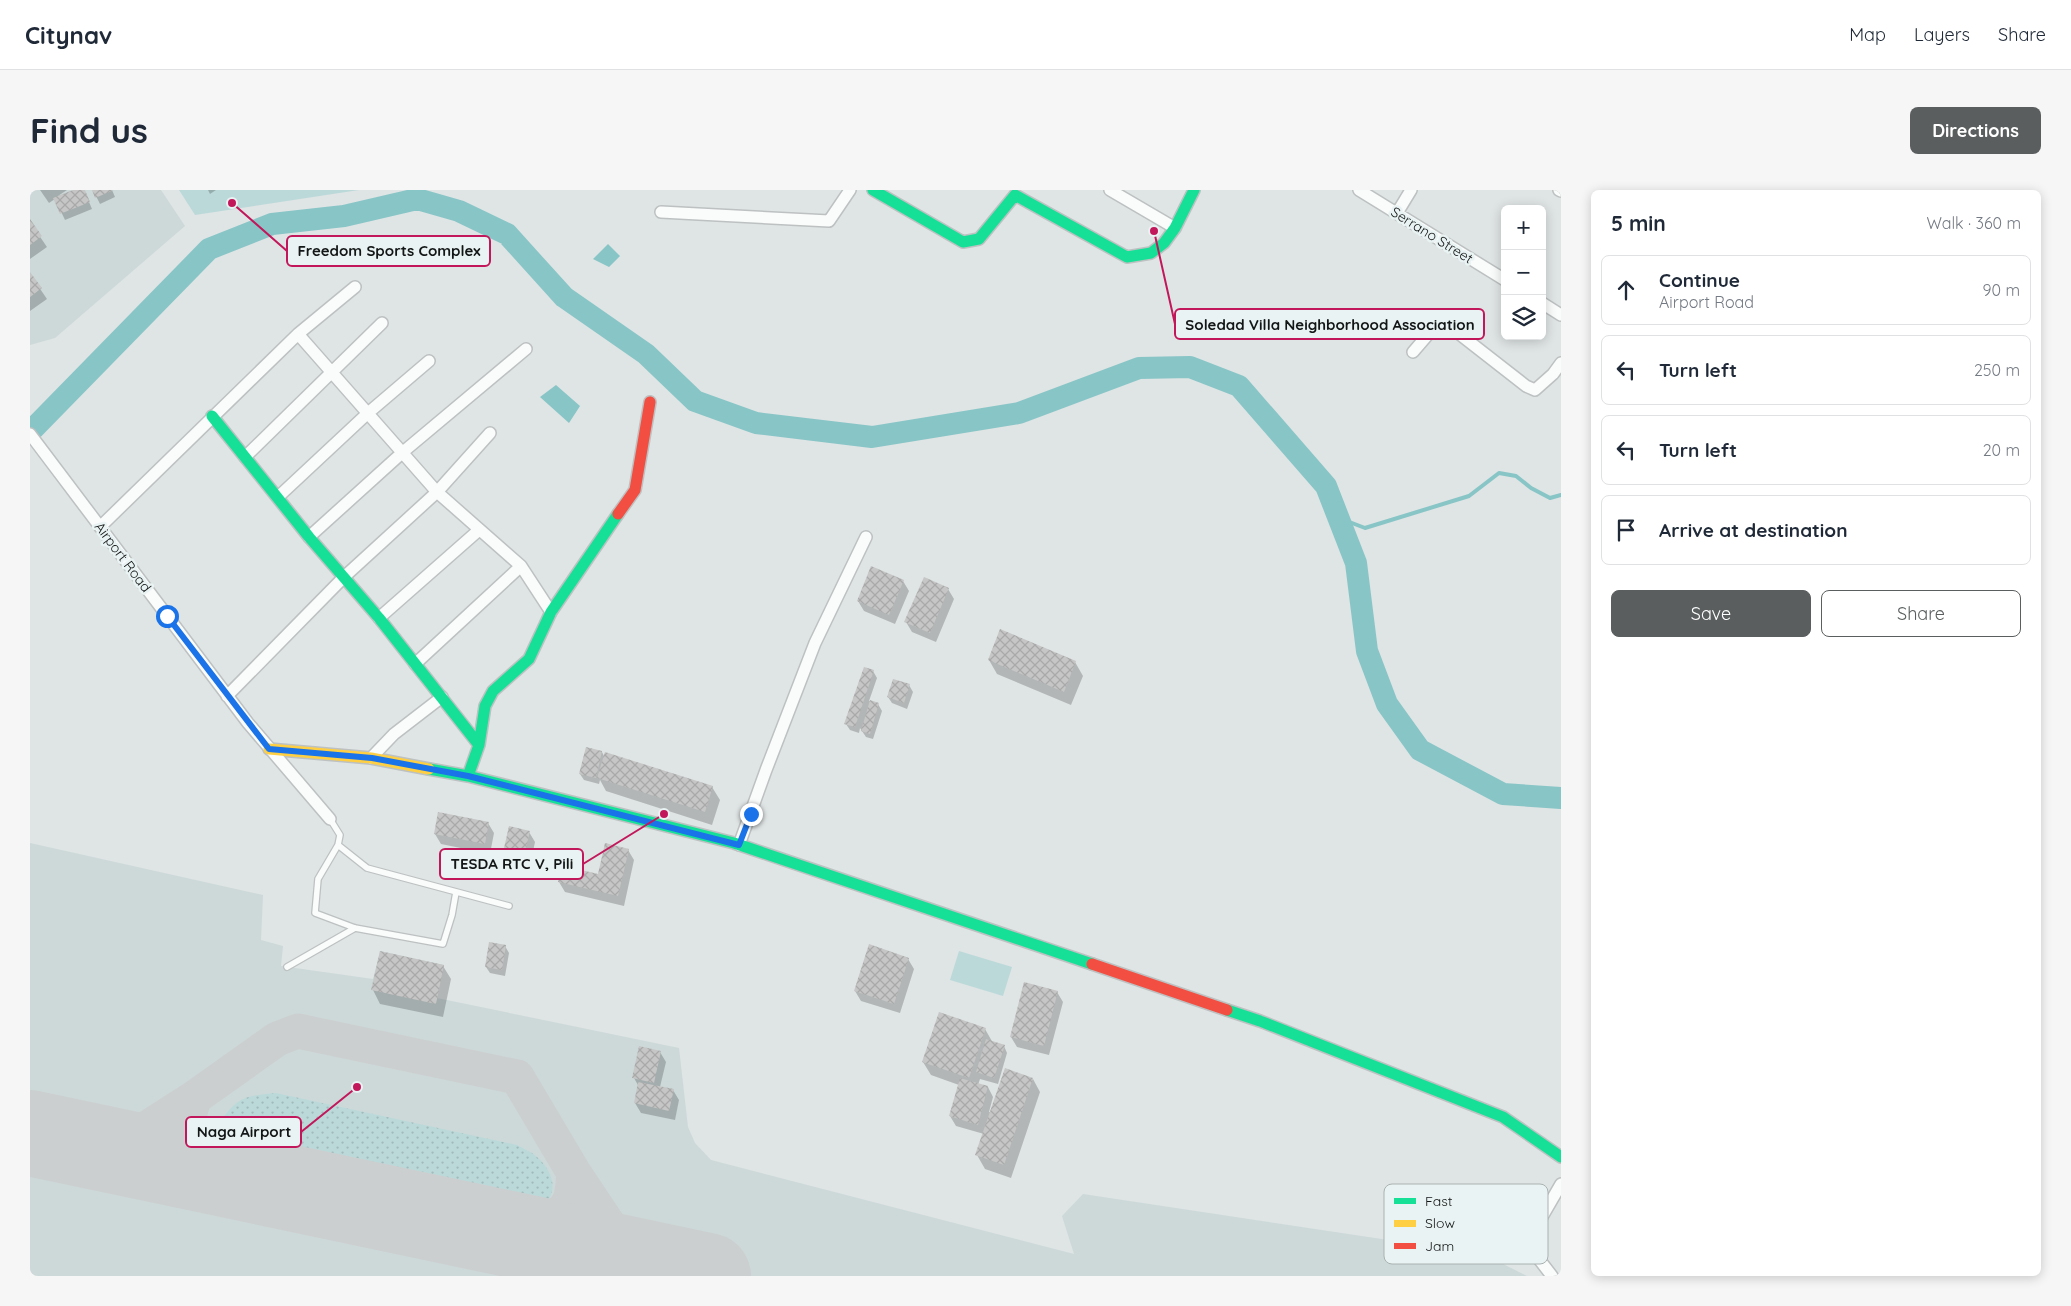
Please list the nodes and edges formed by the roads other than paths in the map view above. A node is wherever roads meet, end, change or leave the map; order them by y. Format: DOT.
graph roads {
  1 [pos="850,190"];
  2 [pos="872,190"];
  3 [pos="1110,190"];
  4 [pos="1194,190"];
  5 [pos="1359,190"];
  6 [pos="1411,190"];
  7 [pos="1011,193"];
  8 [pos="661,212"];
  9 [pos="1397,213"];
  10 [pos="1175,228"];
  11 [pos="1501,278"];
  12 [pos="355,287"];
  13 [pos="1546,306"];
  14 [pos="1561,315"];
  15 [pos="382,324"];
  16 [pos="298,334"];
  17 [pos="526,348"];
  18 [pos="1413,352"];
  19 [pos="429,361"];
  20 [pos="1561,363"];
  21 [pos="332,372"];
  22 [pos="650,402"];
  23 [pos="368,413"];
  24 [pos="212,416"];
  25 [pos="490,433"];
  26 [pos="30,434"];
  27 [pos="402,452"];
  28 [pos="245,457"];
  29 [pos="438,492"];
  30 [pos="278,497"];
  31 [pos="100,527"];
  32 [pos="479,530"];
  33 [pos="309,537"];
  34 [pos="866,537"];
  35 [pos="521,566"];
  36 [pos="344,577"];
  37 [pos="551,612"];
  38 [pos="379,618"];
  39 [pos="416,664"];
  40 [pos="227,696"];
  41 [pos="442,696"];
  42 [pos="479,745"];
  43 [pos="269,749"];
  44 [pos="372,758"];
  45 [pos="468,776"];
  46 [pos="330,818"];
  47 [pos="338,845"];
  48 [pos="739,845"];
  49 [pos="456,892"];
  50 [pos="509,906"];
  51 [pos="355,928"];
  52 [pos="287,967"];
  53 [pos="1561,1157"];
  54 [pos="1561,1184"];
  55 [pos="1548,1206"];
  56 [pos="1543,1264"];
  57 [pos="1552,1276"];
  1 -- 8 [label="street"];
  2 -- 7 [label="street"];
  3 -- 10 [label="street"];
  4 -- 10 [label="street"];
  5 -- 9 [label="street, Serrano Street"];
  6 -- 9 [label="street"];
  7 -- 10 [label="street"];
  9 -- 11 [label="street, Serrano Street"];
  12 -- 16 [label="street"];
  13 -- 14 [label="street"];
  15 -- 21 [label="street"];
  16 -- 21 [label="street"];
  16 -- 24 [label="street"];
  17 -- 27 [label="street"];
  18 -- 20 [label="street"];
  19 -- 23 [label="street"];
  21 -- 23 [label="street"];
  21 -- 28 [label="street"];
  22 -- 37 [label="street"];
  23 -- 27 [label="street"];
  23 -- 30 [label="street"];
  24 -- 28 [label="street"];
  24 -- 31 [label="street"];
  25 -- 29 [label="street"];
  26 -- 31 [label="street, Airport Road"];
  27 -- 29 [label="street"];
  27 -- 33 [label="street"];
  28 -- 30 [label="street"];
  29 -- 32 [label="street"];
  29 -- 36 [label="street"];
  30 -- 33 [label="street"];
  31 -- 40 [label="street, Airport Road"];
  32 -- 35 [label="street"];
  32 -- 38 [label="street"];
  33 -- 36 [label="street"];
  34 -- 48 [label="street"];
  35 -- 37 [label="street"];
  35 -- 39 [label="street"];
  36 -- 38 [label="street"];
  36 -- 40 [label="street"];
  37 -- 42 [label="street"];
  38 -- 39 [label="street"];
  39 -- 41 [label="street"];
  40 -- 43 [label="street, Airport Road"];
  41 -- 42 [label="street"];
  41 -- 44 [label="street"];
  42 -- 45 [label="street"];
  43 -- 44 [label="street"];
  43 -- 46 [label="street, Airport Road"];
  44 -- 45 [label="street"];
  45 -- 48 [label="street"];
  46 -- 47 [label="lane"];
  47 -- 49 [label="lane"];
  47 -- 51 [label="lane"];
  48 -- 53 [label="street"];
  49 -- 50 [label="lane"];
  49 -- 51 [label="lane"];
  51 -- 52 [label="lane"];
  54 -- 55 [label="street"];
  56 -- 57 [label="street"];
}
